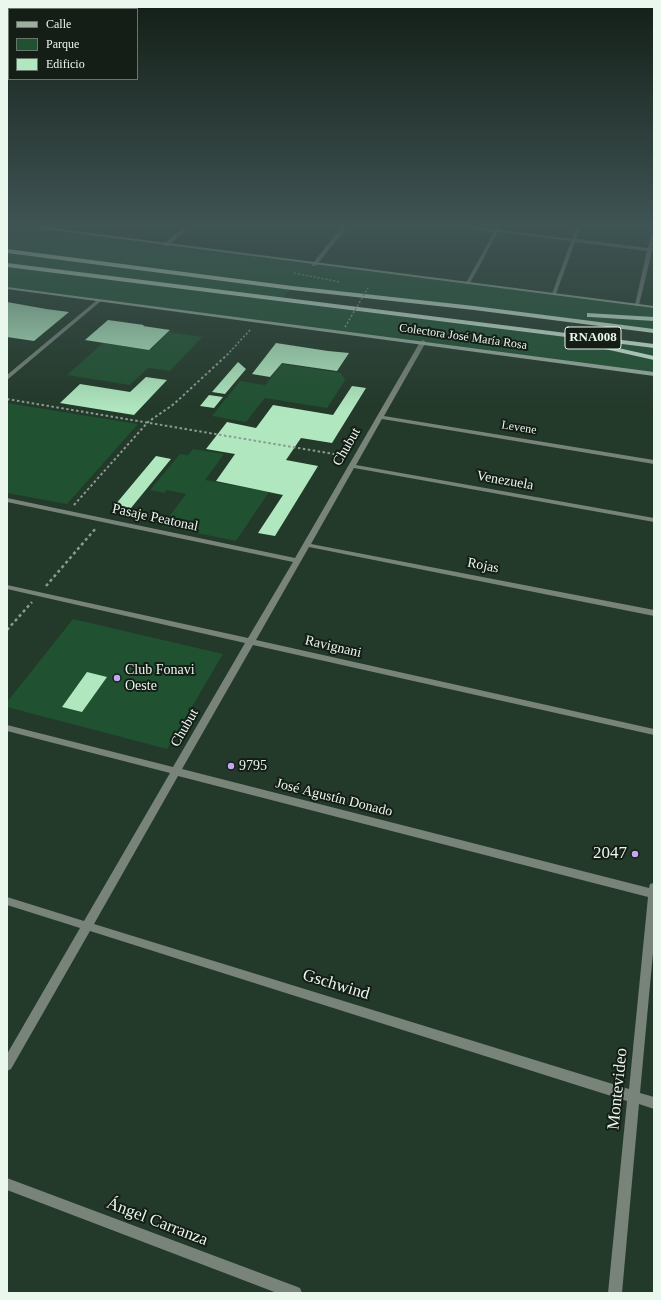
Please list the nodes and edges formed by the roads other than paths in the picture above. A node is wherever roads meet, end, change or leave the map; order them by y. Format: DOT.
graph roads {
  1 [pos="7,288"];
  2 [pos="187,288"];
  3 [pos="289,288"];
  4 [pos="504,288"];
  5 [pos="556,288"];
  6 [pos="642,288"];
  7 [pos="554,294"];
  8 [pos="569,296"];
  9 [pos="99,301"];
  10 [pos="637,305"];
  11 [pos="654,307"];
  12 [pos="474,308"];
  13 [pos="654,312"];
  14 [pos="654,319"];
  15 [pos="533,330"];
  16 [pos="654,331"];
  17 [pos="423,342"];
  18 [pos="654,346"];
  19 [pos="654,358"];
  20 [pos="654,374"];
  21 [pos="7,378"];
  22 [pos="380,417"];
  23 [pos="654,462"];
  24 [pos="352,466"];
  25 [pos="7,500"];
  26 [pos="654,520"];
  27 [pos="307,545"];
  28 [pos="298,560"];
  29 [pos="7,587"];
  30 [pos="654,613"];
  31 [pos="251,642"];
  32 [pos="7,728"];
  33 [pos="654,732"];
  34 [pos="176,771"];
  35 [pos="654,892"];
  36 [pos="7,901"];
  37 [pos="88,925"];
  38 [pos="7,1065"];
  39 [pos="634,1097"];
  40 [pos="654,1103"];
  41 [pos="7,1184"];
  42 [pos="295,1293"];
  43 [pos="615,1293"];
  1 -- 9 [label="main road, Colectora José María Rosa"];
  2 -- 15 [label="highway, RNA008"];
  3 -- 12 [label="highway, RNA008"];
  4 -- 7 [label="main road"];
  5 -- 7 [label="street"];
  6 -- 10 [label="street"];
  7 -- 8 [label="main road"];
  8 -- 10 [label="main road"];
  8 -- 13 [label="main road"];
  9 -- 17 [label="main road, Colectora José María Rosa"];
  9 -- 21 [label="street"];
  10 -- 11 [label="main road"];
  12 -- 14 [label="highway"];
  12 -- 16 [label="highway, RNA008"];
  15 -- 18 [label="highway, RNA008"];
  15 -- 19 [label="highway"];
  17 -- 20 [label="main road, Colectora José María Rosa"];
  17 -- 22 [label="street, Chubut"];
  22 -- 23 [label="street, Levene"];
  22 -- 24 [label="street, Chubut"];
  24 -- 26 [label="street, Venezuela"];
  24 -- 27 [label="street, Chubut"];
  25 -- 28 [label="street, Pasaje Peatonal"];
  27 -- 28 [label="street, Chubut"];
  27 -- 30 [label="street, Rojas"];
  28 -- 31 [label="street, Chubut"];
  29 -- 31 [label="street, Ravignani"];
  31 -- 33 [label="street, Ravignani"];
  31 -- 34 [label="street, Chubut"];
  32 -- 34 [label="street, José Agustín Donado"];
  34 -- 35 [label="street, José Agustín Donado"];
  34 -- 37 [label="street, Chubut"];
  35 -- 39 [label="street, Montevideo"];
  36 -- 37 [label="street, Gschwind"];
  37 -- 38 [label="street, Chubut"];
  37 -- 39 [label="street, Gschwind"];
  39 -- 40 [label="street, Gschwind"];
  39 -- 43 [label="street, Montevideo"];
  41 -- 42 [label="street, Ángel Carranza"];
}
